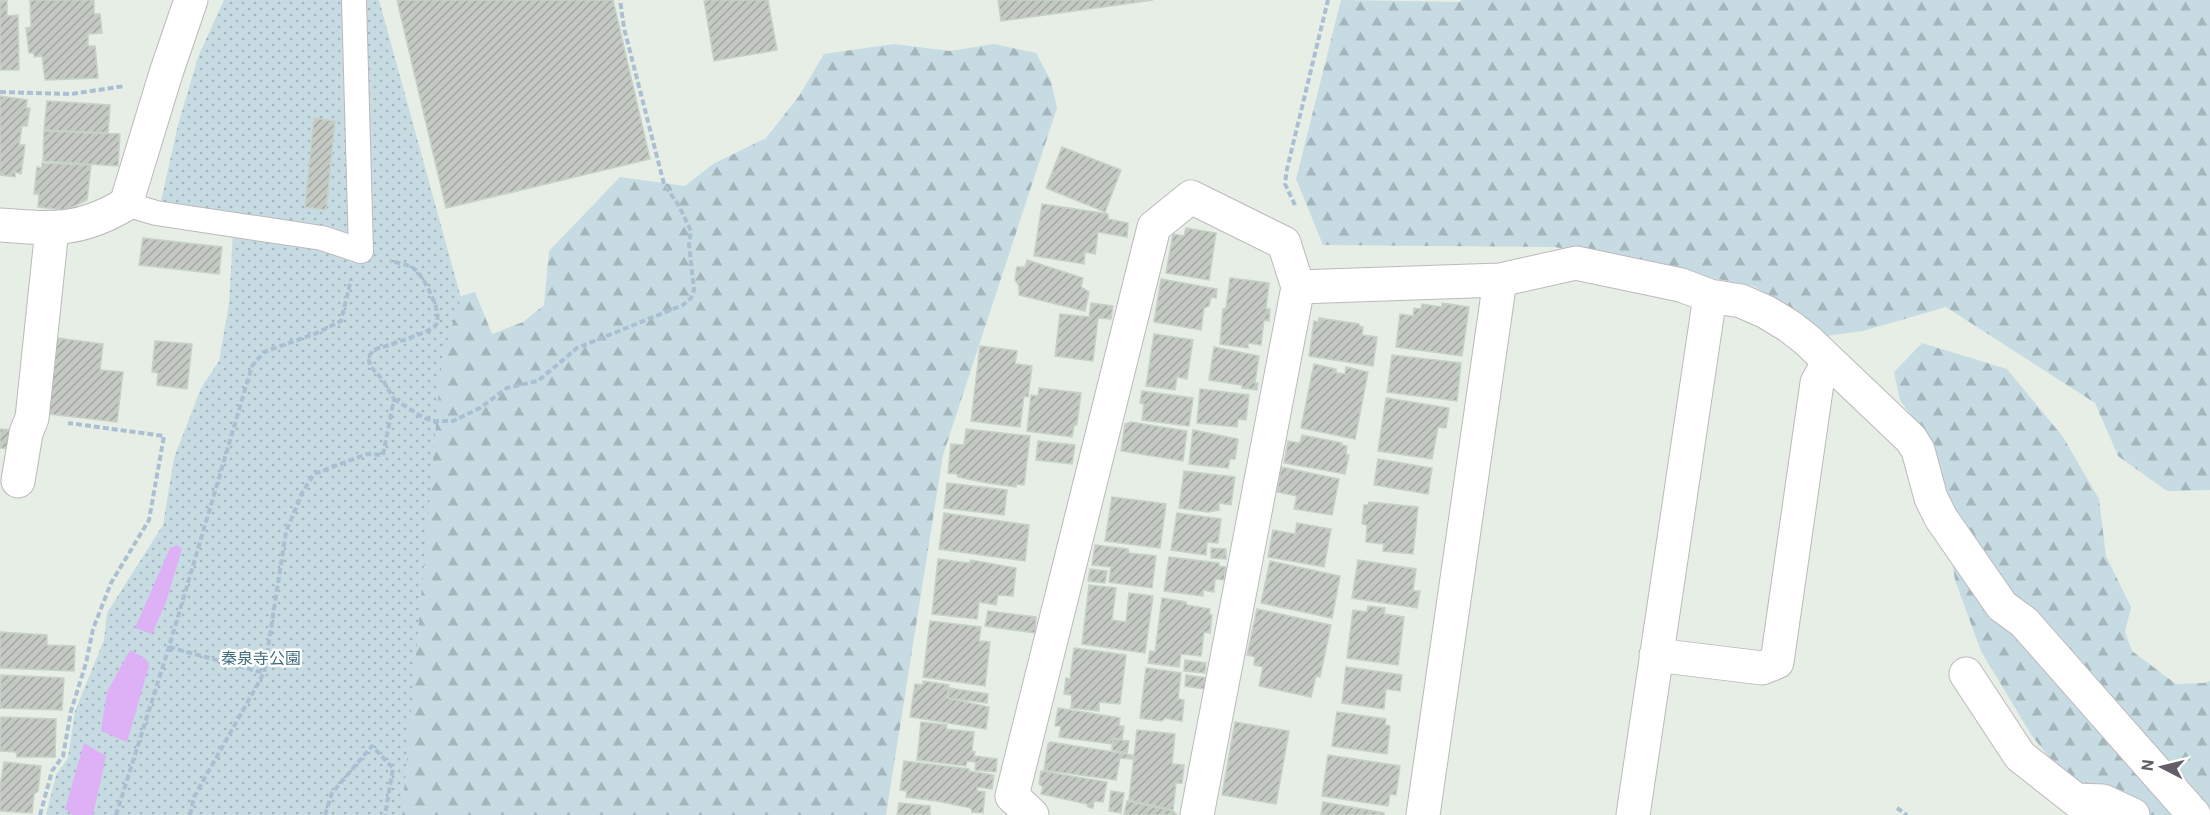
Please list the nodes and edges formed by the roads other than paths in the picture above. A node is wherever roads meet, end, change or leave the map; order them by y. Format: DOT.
graph roads {
  1 [pos="191,0"];
  2 [pos="354,0"];
  3 [pos="126,204"];
  4 [pos="52,229"];
  5 [pos="2,230"];
  6 [pos="1500,280"];
  7 [pos="1298,287"];
  8 [pos="1710,296"];
  9 [pos="1828,361"];
  10 [pos="18,481"];
  11 [pos="1656,655"];
  12 [pos="1966,674"];
  13 [pos="2086,807"];
  14 [pos="1032,815"];
  15 [pos="1197,815"];
  16 [pos="1423,815"];
  17 [pos="1633,815"];
  18 [pos="2133,815"];
  19 [pos="2194,815"];
  1 -- 3 [label="street"];
  2 -- 3 [label="lane"];
  3 -- 4 [label="street"];
  4 -- 5 [label="street"];
  4 -- 10 [label="street"];
  6 -- 7 [label="street"];
  6 -- 8 [label="street"];
  6 -- 16 [label="street"];
  7 -- 14 [label="street"];
  7 -- 15 [label="street"];
  8 -- 9 [label="street"];
  8 -- 11 [label="street"];
  9 -- 11 [label="street"];
  9 -- 19 [label="street"];
  11 -- 17 [label="street"];
  12 -- 13 [label="street"];
  13 -- 18 [label="street"];
}
